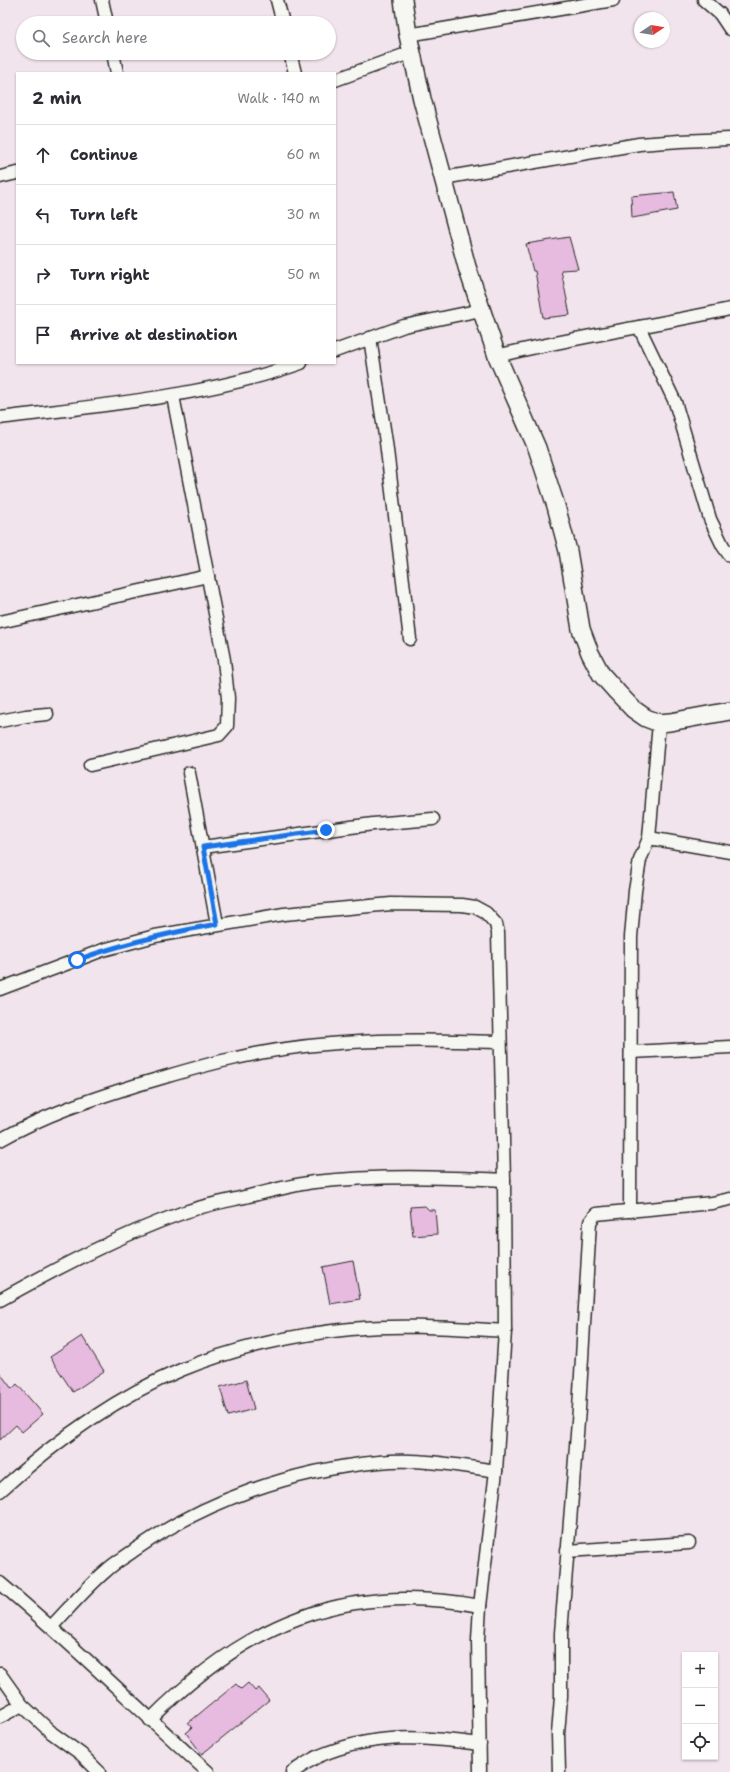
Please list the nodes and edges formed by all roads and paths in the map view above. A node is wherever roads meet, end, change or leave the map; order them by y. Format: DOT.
graph roads {
  1 [pos="102,0"];
  2 [pos="277,0"];
  3 [pos="403,0"];
  4 [pos="613,0"];
  5 [pos="704,0"];
  6 [pos="105,16"];
  7 [pos="281,16"];
  8 [pos="730,29"];
  9 [pos="408,35"];
  10 [pos="412,52"];
  11 [pos="114,60"];
  12 [pos="292,60"];
  13 [pos="117,72"];
  14 [pos="295,72"];
  15 [pos="336,80"];
  16 [pos="730,139"];
  17 [pos="16,173"];
  18 [pos="0,177"];
  19 [pos="443,178"];
  20 [pos="730,309"];
  21 [pos="481,310"];
  22 [pos="639,327"];
  23 [pos="370,338"];
  24 [pos="336,351"];
  25 [pos="497,356"];
  26 [pos="298,364"];
  27 [pos="173,396"];
  28 [pos="0,418"];
  29 [pos="730,556"];
  30 [pos="208,576"];
  31 [pos="0,622"];
  32 [pos="410,638"];
  33 [pos="730,711"];
  34 [pos="47,714"];
  35 [pos="0,721"];
  36 [pos="659,723"];
  37 [pos="90,765"];
  38 [pos="189,773"];
  39 [pos="433,819"];
  40 [pos="649,838"];
  41 [pos="203,847"];
  42 [pos="730,852"];
  43 [pos="217,924"];
  44 [pos="0,989"];
  45 [pos="500,1042"];
  46 [pos="730,1048"];
  47 [pos="631,1052"];
  48 [pos="0,1140"];
  49 [pos="504,1180"];
  50 [pos="730,1199"];
  51 [pos="630,1211"];
  52 [pos="0,1300"];
  53 [pos="505,1332"];
  54 [pos="496,1471"];
  55 [pos="0,1491"];
  56 [pos="689,1542"];
  57 [pos="567,1551"];
  58 [pos="0,1583"];
  59 [pos="480,1606"];
  60 [pos="52,1626"];
  61 [pos="0,1674"];
  62 [pos="22,1705"];
  63 [pos="0,1717"];
  64 [pos="150,1720"];
  65 [pos="480,1744"];
  66 [pos="99,1772"];
  67 [pos="208,1772"];
  68 [pos="292,1772"];
  69 [pos="480,1772"];
  70 [pos="559,1772"];
  1 -- 6 [label="street"];
  2 -- 7 [label="street"];
  3 -- 9 [label="street"];
  4 -- 9 [label="street"];
  5 -- 8 [label="street"];
  9 -- 10 [label="street"];
  10 -- 15 [label="street"];
  10 -- 19 [label="street"];
  11 -- 13 [label="street"];
  12 -- 14 [label="street"];
  16 -- 19 [label="street"];
  17 -- 18 [label="street"];
  19 -- 21 [label="street"];
  20 -- 22 [label="street"];
  21 -- 23 [label="street"];
  21 -- 25 [label="street"];
  22 -- 25 [label="street"];
  22 -- 29 [label="street"];
  23 -- 24 [label="street"];
  23 -- 32 [label="street"];
  25 -- 36 [label="street"];
  26 -- 27 [label="street"];
  27 -- 28 [label="street"];
  27 -- 30 [label="street"];
  30 -- 31 [label="street"];
  30 -- 37 [label="street"];
  33 -- 36 [label="street"];
  34 -- 35 [label="street"];
  36 -- 40 [label="street"];
  38 -- 41 [label="street"];
  39 -- 41 [label="street"];
  40 -- 42 [label="street"];
  40 -- 47 [label="street"];
  41 -- 43 [label="street"];
  43 -- 44 [label="street"];
  43 -- 45 [label="street"];
  45 -- 48 [label="street"];
  45 -- 49 [label="street"];
  46 -- 47 [label="street"];
  47 -- 51 [label="street"];
  49 -- 52 [label="street"];
  49 -- 53 [label="street"];
  50 -- 51 [label="street"];
  51 -- 57 [label="street"];
  53 -- 54 [label="street"];
  53 -- 55 [label="street"];
  54 -- 59 [label="street"];
  54 -- 60 [label="street"];
  56 -- 57 [label="street"];
  57 -- 70 [label="street"];
  58 -- 60 [label="street"];
  59 -- 64 [label="street"];
  59 -- 65 [label="street"];
  60 -- 64 [label="street"];
  61 -- 62 [label="street"];
  62 -- 63 [label="street"];
  62 -- 66 [label="street"];
  64 -- 67 [label="street"];
  65 -- 68 [label="street"];
  65 -- 69 [label="street"];
}
